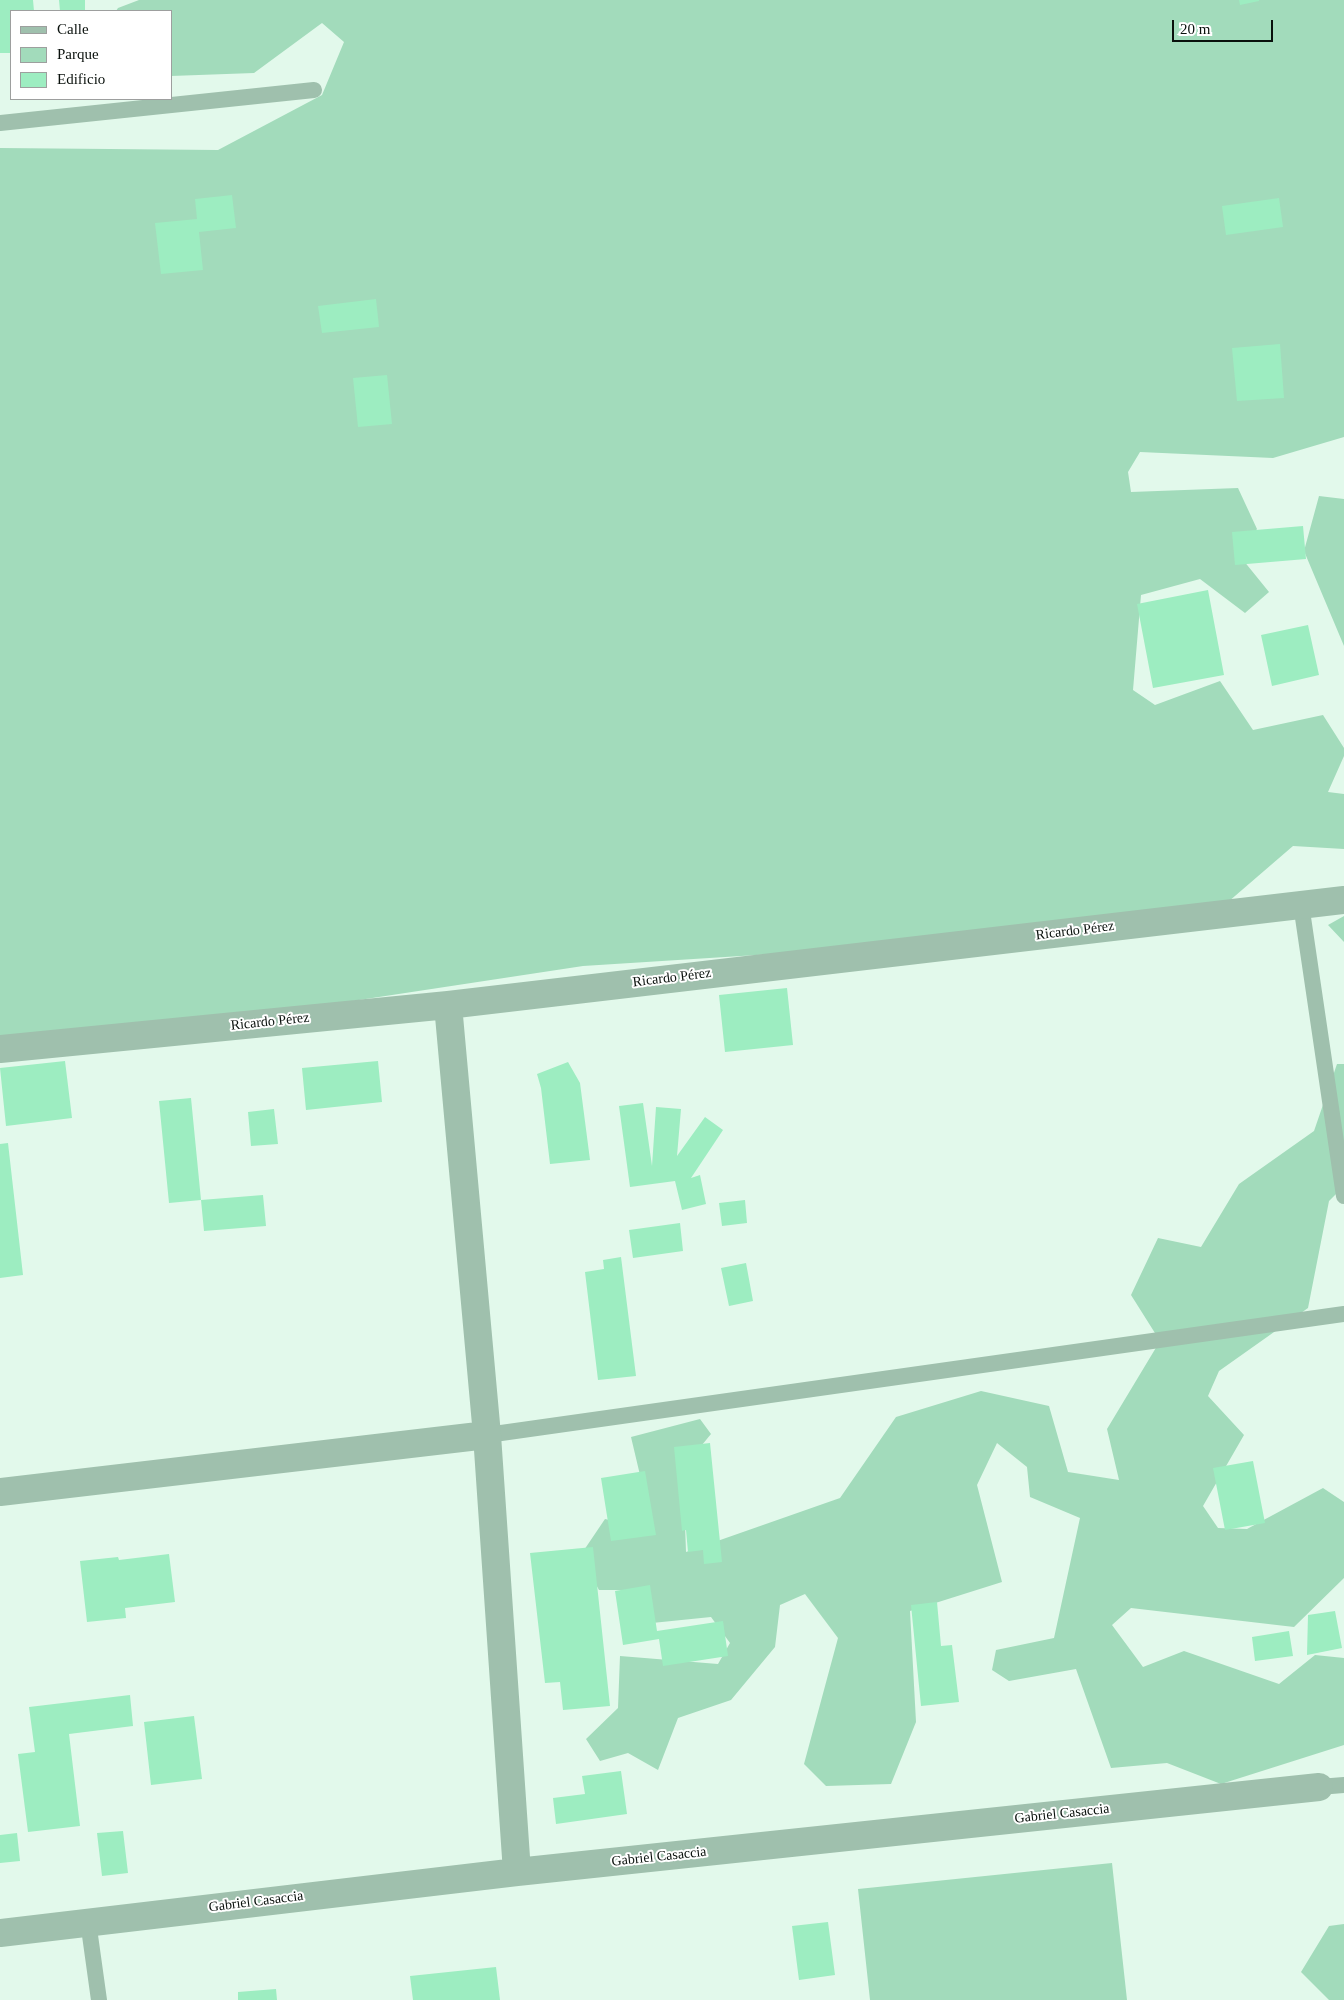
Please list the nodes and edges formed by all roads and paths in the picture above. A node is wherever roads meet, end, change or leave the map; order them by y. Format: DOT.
graph roads {
  1 [pos="314,90"];
  2 [pos="0,123"];
  3 [pos="1344,900"];
  4 [pos="1301,904"];
  5 [pos="448,1005"];
  6 [pos="0,1049"];
  7 [pos="1344,1196"];
  8 [pos="1344,1314"];
  9 [pos="488,1435"];
  10 [pos="0,1492"];
  11 [pos="1331,1786"];
  12 [pos="516,1872"];
  13 [pos="88,1921"];
  14 [pos="0,1933"];
  15 [pos="99,2000"];
  1 -- 2 [label="lane"];
  3 -- 4 [label="street, Ricardo Pérez"];
  4 -- 5 [label="street, Ricardo Pérez"];
  4 -- 7 [label="lane"];
  5 -- 6 [label="street, Ricardo Pérez"];
  5 -- 9 [label="street"];
  8 -- 9 [label="lane"];
  9 -- 10 [label="street"];
  9 -- 12 [label="street"];
  11 -- 12 [label="street, Gabriel Casaccia"];
  12 -- 13 [label="street, Gabriel Casaccia"];
  13 -- 14 [label="street, Gabriel Casaccia"];
  13 -- 15 [label="lane"];
}
